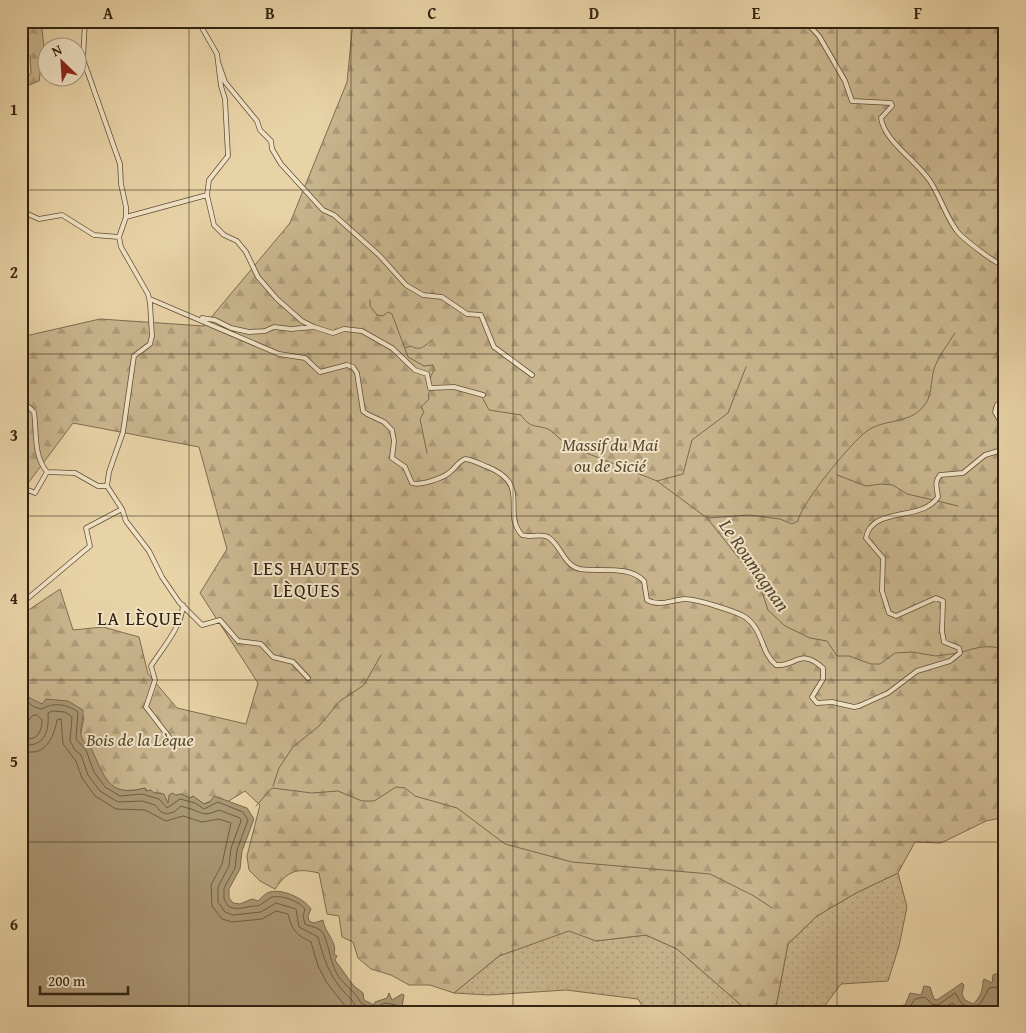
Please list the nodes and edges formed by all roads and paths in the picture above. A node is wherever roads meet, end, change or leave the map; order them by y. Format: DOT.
graph roads {
  1 [pos="85,21"];
  2 [pos="198,21"];
  3 [pos="806,21"];
  4 [pos="218,62"];
  5 [pos="207,195"];
  6 [pos="21,211"];
  7 [pos="126,217"];
  8 [pos="119,237"];
  9 [pos="1005,258"];
  10 [pos="1003,265"];
  11 [pos="1005,274"];
  12 [pos="150,299"];
  13 [pos="196,317"];
  14 [pos="314,326"];
  15 [pos="532,375"];
  16 [pos="482,395"];
  17 [pos="21,400"];
  18 [pos="1005,400"];
  19 [pos="1005,429"];
  20 [pos="1005,449"];
  21 [pos="47,472"];
  22 [pos="108,486"];
  23 [pos="21,498"];
  24 [pos="122,509"];
  25 [pos="21,604"];
  26 [pos="183,605"];
  27 [pos="308,678"];
  28 [pos="164,744"];
  1 -- 7 [label="street"];
  2 -- 4 [label="street"];
  3 -- 10 [label="street"];
  4 -- 5 [label="street"];
  4 -- 15 [label="street"];
  5 -- 7 [label="street"];
  5 -- 14 [label="street"];
  6 -- 8 [label="street"];
  7 -- 8 [label="street"];
  8 -- 12 [label="street"];
  9 -- 10 [label="street"];
  10 -- 11 [label="street"];
  12 -- 13 [label="street"];
  12 -- 22 [label="street"];
  13 -- 14 [label="street"];
  13 -- 20 [label="street"];
  14 -- 16 [label="street"];
  17 -- 21 [label="street"];
  18 -- 19 [label="street"];
  21 -- 22 [label="street"];
  21 -- 23 [label="street"];
  22 -- 24 [label="street"];
  24 -- 25 [label="street"];
  24 -- 26 [label="street"];
  26 -- 27 [label="street"];
  26 -- 28 [label="street"];
}
